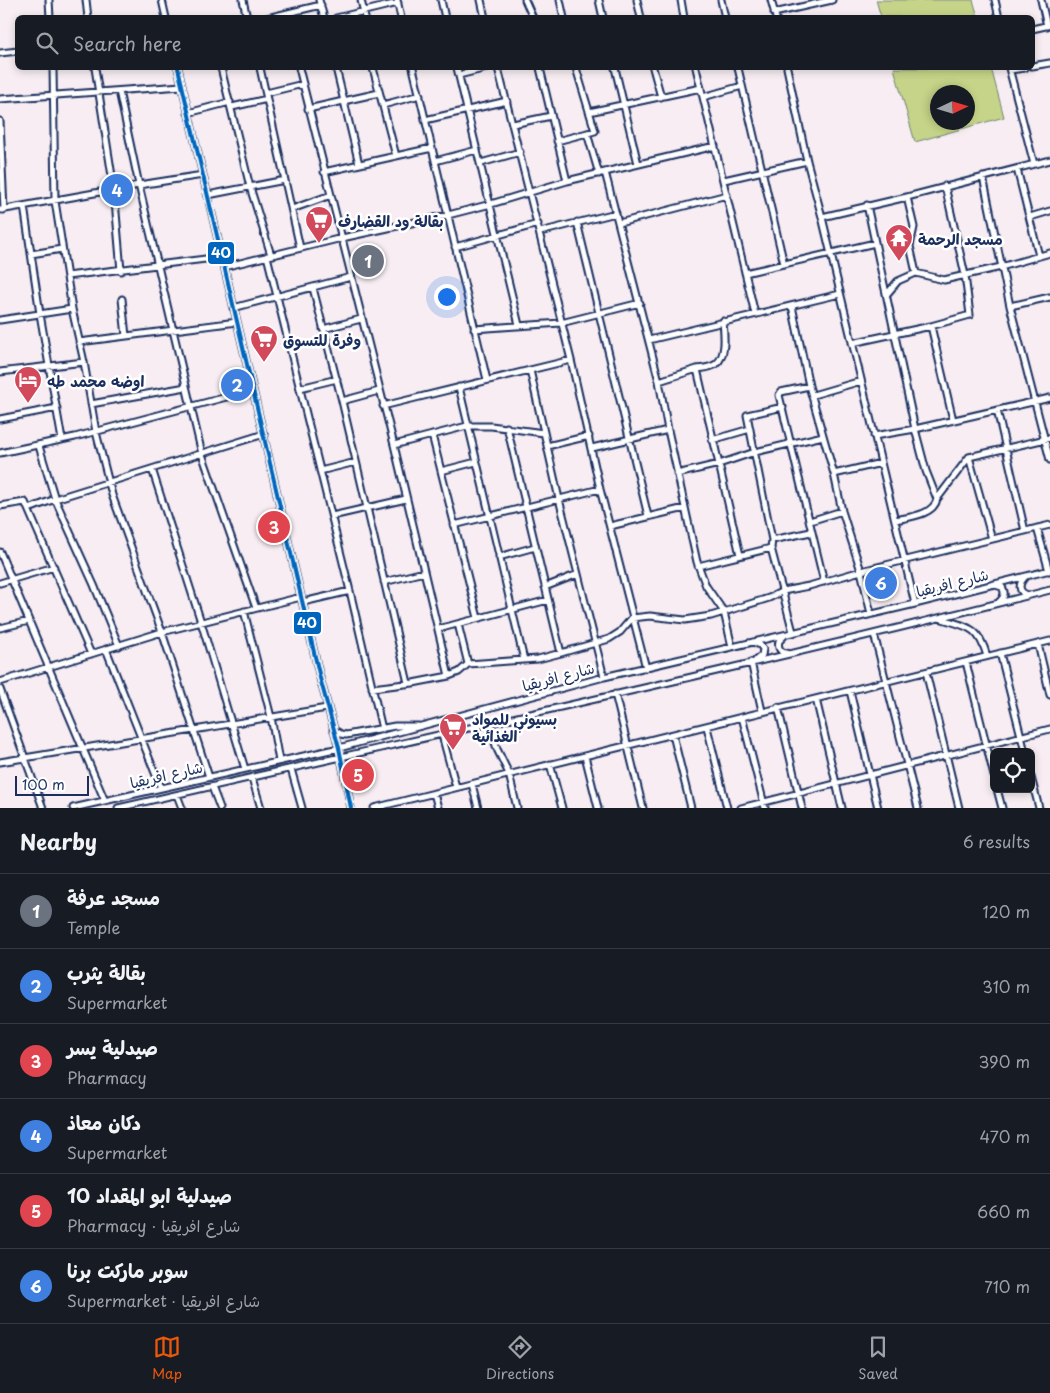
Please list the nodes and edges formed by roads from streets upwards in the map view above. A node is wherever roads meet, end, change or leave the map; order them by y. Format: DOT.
graph roads {
  1 [pos="49,0"];
  2 [pos="86,0"];
  3 [pos="162,0"];
  4 [pos="243,0"];
  5 [pos="361,0"];
  6 [pos="440,0"];
  7 [pos="481,0"];
  8 [pos="525,0"];
  9 [pos="560,0"];
  10 [pos="600,0"];
  11 [pos="637,0"];
  12 [pos="681,0"];
  13 [pos="721,0"];
  14 [pos="771,0"];
  15 [pos="832,0"];
  16 [pos="995,0"];
  17 [pos="1042,0"];
  18 [pos="397,1"];
  19 [pos="320,2"];
  20 [pos="364,11"];
  21 [pos="50,15"];
  22 [pos="88,15"];
  23 [pos="165,15"];
  24 [pos="246,15"];
  25 [pos="286,15"];
  26 [pos="323,15"];
  27 [pos="348,15"];
  28 [pos="365,15"];
  29 [pos="400,15"];
  30 [pos="443,15"];
  31 [pos="484,15"];
  32 [pos="532,15"];
  33 [pos="563,15"];
  34 [pos="602,15"];
  35 [pos="640,15"];
  36 [pos="684,15"];
  37 [pos="724,15"];
  38 [pos="775,15"];
  39 [pos="998,15"];
  40 [pos="1048,25"];
  41 [pos="1035,28"];
  42 [pos="15,51"];
  43 [pos="0,52"];
  44 [pos="1050,63"];
  45 [pos="1035,66"];
  46 [pos="53,70"];
  47 [pos="95,70"];
  48 [pos="178,70"];
  49 [pos="222,70"];
  50 [pos="260,70"];
  51 [pos="300,70"];
  52 [pos="337,70"];
  53 [pos="374,70"];
  54 [pos="414,70"];
  55 [pos="458,70"];
  56 [pos="479,70"];
  57 [pos="499,70"];
  58 [pos="540,70"];
  59 [pos="577,70"];
  60 [pos="615,70"];
  61 [pos="654,70"];
  62 [pos="696,70"];
  63 [pos="738,70"];
  64 [pos="787,70"];
  65 [pos="1010,70"];
  66 [pos="459,75"];
  67 [pos="303,84"];
  68 [pos="182,86"];
  69 [pos="742,86"];
  70 [pos="701,88"];
  71 [pos="119,90"];
  72 [pos="99,92"];
  73 [pos="380,93"];
  74 [pos="54,95"];
  75 [pos="420,95"];
  76 [pos="267,96"];
  77 [pos="661,97"];
  78 [pos="703,97"];
  79 [pos="0,99"];
  80 [pos="345,100"];
  81 [pos="507,101"];
  82 [pos="231,104"];
  83 [pos="624,105"];
  84 [pos="383,106"];
  85 [pos="308,109"];
  86 [pos="467,110"];
  87 [pos="589,112"];
  88 [pos="188,113"];
  89 [pos="551,116"];
  90 [pos="0,120"];
  91 [pos="426,120"];
  92 [pos="513,124"];
  93 [pos="587,133"];
  94 [pos="557,141"];
  95 [pos="715,146"];
  96 [pos="432,148"];
  97 [pos="477,150"];
  98 [pos="520,152"];
  99 [pos="396,156"];
  100 [pos="1050,160"];
  101 [pos="435,161"];
  102 [pos="807,161"];
  103 [pos="480,163"];
  104 [pos="359,164"];
  105 [pos="638,164"];
  106 [pos="1034,164"];
  107 [pos="1017,169"];
  108 [pos="762,171"];
  109 [pos="324,172"];
  110 [pos="605,172"];
  111 [pos="598,174"];
  112 [pos="203,175"];
  113 [pos="983,177"];
  114 [pos="285,180"];
  115 [pos="724,180"];
  116 [pos="567,181"];
  117 [pos="139,185"];
  118 [pos="945,186"];
  119 [pos="250,187"];
  120 [pos="114,190"];
  121 [pos="530,193"];
  122 [pos="208,195"];
  123 [pos="331,195"];
  124 [pos="727,195"];
  125 [pos="907,197"];
  126 [pos="55,201"];
  127 [pos="491,204"];
  128 [pos="867,205"];
  129 [pos="24,206"];
  130 [pos="2,210"];
  131 [pos="292,210"];
  132 [pos="1050,211"];
  133 [pos="616,213"];
  134 [pos="448,215"];
  135 [pos="822,216"];
  136 [pos="1030,217"];
  137 [pos="577,222"];
  138 [pos="619,223"];
  139 [pos="538,224"];
  140 [pos="540,232"];
  141 [pos="498,235"];
  142 [pos="342,238"];
  143 [pos="876,243"];
  144 [pos="455,247"];
  145 [pos="300,248"];
  146 [pos="62,249"];
  147 [pos="830,253"];
  148 [pos="1050,253"];
  149 [pos="31,254"];
  150 [pos="269,256"];
  151 [pos="1039,256"];
  152 [pos="222,257"];
  153 [pos="784,264"];
  154 [pos="158,266"];
  155 [pos="224,267"];
  156 [pos="1001,267"];
  157 [pos="120,271"];
  158 [pos="916,272"];
  159 [pos="745,273"];
  160 [pos="965,275"];
  161 [pos="66,276"];
  162 [pos="351,277"];
  163 [pos="313,288"];
  164 [pos="840,294"];
  165 [pos="887,294"];
  166 [pos="277,297"];
  167 [pos="122,299"];
  168 [pos="1050,299"];
  169 [pos="640,303"];
  170 [pos="792,306"];
  171 [pos="1010,306"];
  172 [pos="233,308"];
  173 [pos="72,309"];
  174 [pos="40,314"];
  175 [pos="600,314"];
  176 [pos="755,314"];
  177 [pos="361,319"];
  178 [pos="0,320"];
  179 [pos="723,321"];
  180 [pos="236,322"];
  181 [pos="561,323"];
  182 [pos="519,325"];
  183 [pos="931,326"];
  184 [pos="323,329"];
  185 [pos="474,329"];
  186 [pos="173,330"];
  187 [pos="895,333"];
  188 [pos="126,336"];
  189 [pos="649,340"];
  190 [pos="79,342"];
  191 [pos="852,343"];
  192 [pos="572,360"];
  193 [pos="84,362"];
  194 [pos="50,366"];
  195 [pos="697,369"];
  196 [pos="530,370"];
  197 [pos="0,372"];
  198 [pos="337,379"];
  199 [pos="487,380"];
  200 [pos="659,381"];
  201 [pos="861,381"];
  202 [pos="809,386"];
  203 [pos="186,387"];
  204 [pos="459,387"];
  205 [pos="300,388"];
  206 [pos="253,390"];
  207 [pos="380,391"];
  208 [pos="813,395"];
  209 [pos="1050,398"];
  210 [pos="342,401"];
  211 [pos="1035,402"];
  212 [pos="91,404"];
  213 [pos="383,406"];
  214 [pos="191,407"];
  215 [pos="782,407"];
  216 [pos="57,408"];
  217 [pos="997,410"];
  218 [pos="0,419"];
  219 [pos="953,420"];
  220 [pos="467,426"];
  221 [pos="507,427"];
  222 [pos="750,429"];
  223 [pos="916,429"];
  224 [pos="668,430"];
  225 [pos="96,432"];
  226 [pos="544,433"];
  227 [pos="264,434"];
  228 [pos="432,435"];
  229 [pos="589,436"];
  230 [pos="823,436"];
  231 [pos="874,436"];
  232 [pos="630,438"];
  233 [pos="1047,438"];
  234 [pos="62,440"];
  235 [pos="712,440"];
  236 [pos="790,444"];
  237 [pos="394,445"];
  238 [pos="39,446"];
  239 [pos="547,446"];
  240 [pos="592,448"];
  241 [pos="1006,448"];
  242 [pos="755,452"];
  243 [pos="0,453"];
  244 [pos="202,454"];
  245 [pos="969,456"];
  246 [pos="1050,460"];
  247 [pos="356,462"];
  248 [pos="476,462"];
  249 [pos="881,463"];
  250 [pos="719,464"];
  251 [pos="152,469"];
  252 [pos="320,470"];
  253 [pos="441,472"];
  254 [pos="678,474"];
  255 [pos="834,474"];
  256 [pos="108,483"];
  257 [pos="600,489"];
  258 [pos="55,499"];
  259 [pos="406,499"];
  260 [pos="559,499"];
  261 [pos="937,499"];
  262 [pos="0,506"];
  263 [pos="526,507"];
  264 [pos="366,508"];
  265 [pos="685,508"];
  266 [pos="29,509"];
  267 [pos="842,511"];
  268 [pos="332,516"];
  269 [pos="489,516"];
  270 [pos="648,516"];
  271 [pos="895,520"];
  272 [pos="810,521"];
  273 [pos="454,525"];
  274 [pos="1050,525"];
  275 [pos="610,526"];
  276 [pos="1037,528"];
  277 [pos="1025,531"];
  278 [pos="811,532"];
  279 [pos="992,539"];
  280 [pos="772,540"];
  281 [pos="535,547"];
  282 [pos="771,548"];
  283 [pos="0,552"];
  284 [pos="740,555"];
  285 [pos="499,557"];
  286 [pos="905,561"];
  287 [pos="698,566"];
  288 [pos="54,567"];
  289 [pos="1049,570"];
  290 [pos="424,572"];
  291 [pos="861,572"];
  292 [pos="578,574"];
  293 [pos="1026,577"];
  294 [pos="12,580"];
  295 [pos="384,582"];
  296 [pos="824,582"];
  297 [pos="0,583"];
  298 [pos="991,585"];
  299 [pos="545,588"];
  300 [pos="1050,590"];
  301 [pos="350,591"];
  302 [pos="783,591"];
  303 [pos="1029,595"];
  304 [pos="302,599"];
  305 [pos="548,600"];
  306 [pos="996,603"];
  307 [pos="915,604"];
  308 [pos="256,608"];
  309 [pos="511,609"];
  310 [pos="244,611"];
  311 [pos="724,612"];
  312 [pos="870,614"];
  313 [pos="478,618"];
  314 [pos="632,618"];
  315 [pos="938,618"];
  316 [pos="29,621"];
  317 [pos="202,622"];
  318 [pos="458,624"];
  319 [pos="0,628"];
  320 [pos="438,629"];
  321 [pos="162,632"];
  322 [pos="790,633"];
  323 [pos="874,634"];
  324 [pos="1050,641"];
  325 [pos="595,643"];
  326 [pos="750,643"];
  327 [pos="1038,644"];
  328 [pos="119,646"];
  329 [pos="732,647"];
  330 [pos="106,649"];
  331 [pos="561,652"];
  332 [pos="790,653"];
  333 [pos="1000,653"];
  334 [pos="91,654"];
  335 [pos="987,656"];
  336 [pos="524,660"];
  337 [pos="752,662"];
  338 [pos="966,662"];
  339 [pos="468,664"];
  340 [pos="49,666"];
  341 [pos="646,668"];
  342 [pos="926,672"];
  343 [pos="449,676"];
  344 [pos="604,677"];
  345 [pos="887,681"];
  346 [pos="0,682"];
  347 [pos="408,683"];
  348 [pos="372,688"];
  349 [pos="0,689"];
  350 [pos="850,691"];
  351 [pos="615,694"];
  352 [pos="1050,694"];
  353 [pos="816,699"];
  354 [pos="778,707"];
  355 [pos="327,708"];
  356 [pos="762,711"];
  357 [pos="742,717"];
  358 [pos="270,718"];
  359 [pos="231,723"];
  360 [pos="489,724"];
  361 [pos="421,726"];
  362 [pos="706,727"];
  363 [pos="333,729"];
  364 [pos="382,729"];
  365 [pos="1050,729"];
  366 [pos="194,730"];
  367 [pos="442,735"];
  368 [pos="674,735"];
  369 [pos="1021,737"];
  370 [pos="141,739"];
  371 [pos="628,746"];
  372 [pos="986,746"];
  373 [pos="339,748"];
  374 [pos="1024,748"];
  375 [pos="83,749"];
  376 [pos="584,756"];
  377 [pos="947,756"];
  378 [pos="26,758"];
  379 [pos="340,758"];
  380 [pos="280,761"];
  381 [pos="990,761"];
  382 [pos="0,762"];
  383 [pos="550,764"];
  384 [pos="908,766"];
  385 [pos="246,769"];
  386 [pos="291,769"];
  387 [pos="509,774"];
  388 [pos="871,776"];
  389 [pos="209,777"];
  390 [pos="252,778"];
  391 [pos="472,784"];
  392 [pos="836,784"];
  393 [pos="212,787"];
  394 [pos="456,787"];
  395 [pos="161,788"];
  396 [pos="1035,792"];
  397 [pos="434,793"];
  398 [pos="998,793"];
  399 [pos="799,794"];
  400 [pos="177,795"];
  401 [pos="106,801"];
  402 [pos="399,802"];
  403 [pos="764,805"];
  404 [pos="43,808"];
  405 [pos="73,808"];
  406 [pos="122,808"];
  407 [pos="182,808"];
  408 [pos="220,808"];
  409 [pos="261,808"];
  410 [pos="302,808"];
  411 [pos="351,808"];
  412 [pos="374,808"];
  413 [pos="401,808"];
  414 [pos="438,808"];
  415 [pos="478,808"];
  416 [pos="518,808"];
  417 [pos="562,808"];
  418 [pos="598,808"];
  419 [pos="643,808"];
  420 [pos="691,808"];
  421 [pos="727,808"];
  422 [pos="741,808"];
  423 [pos="802,808"];
  424 [pos="842,808"];
  425 [pos="878,808"];
  426 [pos="918,808"];
  427 [pos="959,808"];
  428 [pos="1002,808"];
  429 [pos="1039,808"];
  1 -- 21 [label="street"];
  2 -- 22 [label="street"];
  3 -- 23 [label="street"];
  4 -- 24 [label="street"];
  5 -- 20 [label="street"];
  6 -- 30 [label="street"];
  7 -- 31 [label="street"];
  8 -- 32 [label="street"];
  9 -- 33 [label="street"];
  10 -- 34 [label="street"];
  11 -- 35 [label="street"];
  12 -- 36 [label="street"];
  13 -- 37 [label="street"];
  14 -- 38 [label="street"];
  15 -- 38 [label="street"];
  16 -- 39 [label="street"];
  17 -- 40 [label="street"];
  18 -- 20 [label="street"];
  18 -- 29 [label="street"];
  19 -- 25 [label="street"];
  19 -- 26 [label="street"];
  20 -- 27 [label="street"];
  20 -- 28 [label="street"];
  40 -- 41 [label="street"];
  42 -- 43 [label="street"];
  44 -- 45 [label="street"];
  46 -- 74 [label="street"];
  47 -- 72 [label="street"];
  48 -- 68 [label="street"];
  49 -- 82 [label="street"];
  50 -- 76 [label="street"];
  51 -- 67 [label="street"];
  52 -- 80 [label="street"];
  53 -- 73 [label="street"];
  54 -- 75 [label="street"];
  55 -- 66 [label="street"];
  56 -- 66 [label="street"];
  57 -- 81 [label="street"];
  58 -- 89 [label="street"];
  59 -- 87 [label="street"];
  60 -- 83 [label="street"];
  61 -- 77 [label="street"];
  62 -- 70 [label="street"];
  63 -- 69 [label="street"];
  64 -- 102 [label="street"];
  65 -- 106 [label="street"];
  66 -- 86 [label="street"];
  67 -- 76 [label="street"];
  67 -- 85 [label="street"];
  68 -- 71 [label="street"];
  68 -- 88 [label="street"];
  69 -- 78 [label="street"];
  69 -- 108 [label="street"];
  70 -- 77 [label="street"];
  70 -- 78 [label="street"];
  71 -- 72 [label="street"];
  71 -- 117 [label="street"];
  72 -- 74 [label="street"];
  72 -- 120 [label="street"];
  73 -- 80 [label="street"];
  73 -- 84 [label="street"];
  74 -- 79 [label="street"];
  74 -- 126 [label="street"];
  75 -- 84 [label="street"];
  75 -- 91 [label="street"];
  76 -- 82 [label="street"];
  76 -- 114 [label="street"];
  77 -- 83 [label="street"];
  78 -- 95 [label="street"];
  80 -- 85 [label="street"];
  80 -- 104 [label="street"];
  81 -- 86 [label="street"];
  81 -- 92 [label="street"];
  82 -- 88 [label="street"];
  82 -- 119 [label="street"];
  83 -- 87 [label="street"];
  83 -- 105 [label="street"];
  84 -- 99 [label="street"];
  85 -- 109 [label="street"];
  86 -- 91 [label="street"];
  86 -- 97 [label="street"];
  87 -- 93 [label="street"];
  88 -- 112 [label="street"];
  89 -- 92 [label="street"];
  89 -- 94 [label="street"];
  90 -- 130 [label="street"];
  91 -- 96 [label="street"];
  92 -- 98 [label="street"];
  93 -- 94 [label="street"];
  93 -- 111 [label="street"];
  94 -- 116 [label="street"];
  95 -- 105 [label="street"];
  95 -- 115 [label="street"];
  96 -- 99 [label="street"];
  96 -- 101 [label="street"];
  97 -- 101 [label="street"];
  97 -- 103 [label="street"];
  98 -- 103 [label="street"];
  98 -- 121 [label="street"];
  99 -- 104 [label="street"];
  100 -- 106 [label="street"];
  101 -- 134 [label="street"];
  102 -- 108 [label="street"];
  102 -- 135 [label="street"];
  103 -- 127 [label="street"];
  104 -- 109 [label="street"];
  105 -- 110 [label="street"];
  106 -- 107 [label="street"];
  107 -- 113 [label="street"];
  107 -- 136 [label="street"];
  108 -- 115 [label="street"];
  108 -- 153 [label="street"];
  109 -- 123 [label="street"];
  110 -- 111 [label="street"];
  110 -- 133 [label="street"];
  111 -- 116 [label="street"];
  112 -- 117 [label="street"];
  112 -- 122 [label="street"];
  113 -- 118 [label="street"];
  113 -- 156 [label="street"];
  114 -- 119 [label="street"];
  114 -- 131 [label="street"];
  115 -- 124 [label="street"];
  116 -- 121 [label="street"];
  117 -- 120 [label="street"];
  117 -- 154 [label="street"];
  118 -- 125 [label="street"];
  118 -- 160 [label="street"];
  119 -- 122 [label="street"];
  119 -- 150 [label="street"];
  120 -- 126 [label="street"];
  120 -- 157 [label="street"];
  121 -- 127 [label="street"];
  121 -- 139 [label="street"];
  122 -- 152 [label="street"];
  123 -- 131 [label="street"];
  123 -- 142 [label="street"];
  124 -- 138 [label="street"];
  124 -- 159 [label="street"];
  125 -- 128 [label="street"];
  125 -- 158 [label="street"];
  126 -- 129 [label="street"];
  126 -- 146 [label="street"];
  127 -- 134 [label="street"];
  127 -- 141 [label="street"];
  128 -- 135 [label="street"];
  128 -- 143 [label="street"];
  129 -- 130 [label="street"];
  129 -- 149 [label="street"];
  131 -- 145 [label="street"];
  132 -- 136 [label="street"];
  133 -- 137 [label="street"];
  133 -- 138 [label="street"];
  134 -- 142 [label="street"];
  134 -- 144 [label="street"];
  135 -- 147 [label="street"];
  136 -- 151 [label="street"];
  137 -- 140 [label="street"];
  137 -- 175 [label="street"];
  138 -- 169 [label="street"];
  139 -- 140 [label="street"];
  139 -- 141 [label="street"];
  140 -- 181 [label="street"];
  141 -- 144 [label="street"];
  141 -- 182 [label="street"];
  142 -- 145 [label="street"];
  142 -- 162 [label="street"];
  143 -- 147 [label="street"];
  143 -- 165 [label="street"];
  144 -- 185 [label="street"];
  145 -- 150 [label="street"];
  146 -- 149 [label="street"];
  146 -- 161 [label="street"];
  147 -- 153 [label="street"];
  147 -- 164 [label="street"];
  148 -- 151 [label="street"];
  149 -- 174 [label="street"];
  150 -- 155 [label="street"];
  150 -- 166 [label="street"];
  151 -- 156 [label="street"];
  152 -- 154 [label="street"];
  152 -- 155 [label="street"];
  153 -- 159 [label="street"];
  154 -- 157 [label="street"];
  154 -- 186 [label="street"];
  155 -- 172 [label="street"];
  156 -- 160 [label="street"];
  156 -- 171 [label="street"];
  157 -- 161 [label="street"];
  158 -- 160 [label="street"];
  158 -- 165 [label="street"];
  159 -- 176 [label="street"];
  160 -- 183 [label="street"];
  161 -- 173 [label="street"];
  162 -- 163 [label="street"];
  162 -- 177 [label="street"];
  163 -- 166 [label="street"];
  163 -- 184 [label="street"];
  164 -- 170 [label="street"];
  164 -- 191 [label="street"];
  165 -- 187 [label="street"];
  166 -- 172 [label="street"];
  166 -- 205 [label="street"];
  167 -- 188 [label="street"];
  168 -- 171 [label="street"];
  169 -- 175 [label="street"];
  169 -- 189 [label="street"];
  170 -- 176 [label="street"];
  170 -- 202 [label="street"];
  171 -- 211 [label="street"];
  172 -- 180 [label="street"];
  173 -- 174 [label="street"];
  173 -- 190 [label="street"];
  174 -- 178 [label="street"];
  174 -- 194 [label="street"];
  175 -- 181 [label="street"];
  175 -- 232 [label="street"];
  176 -- 179 [label="street"];
  177 -- 184 [label="street"];
  177 -- 207 [label="street"];
  179 -- 189 [label="street"];
  179 -- 195 [label="street"];
  180 -- 186 [label="street"];
  180 -- 206 [label="street"];
  181 -- 182 [label="street"];
  181 -- 192 [label="street"];
  182 -- 185 [label="street"];
  183 -- 187 [label="street"];
  183 -- 219 [label="street"];
  184 -- 198 [label="street"];
  185 -- 199 [label="street"];
  186 -- 188 [label="street"];
  186 -- 203 [label="street"];
  187 -- 191 [label="street"];
  187 -- 223 [label="street"];
  188 -- 190 [label="street"];
  189 -- 200 [label="street"];
  190 -- 193 [label="street"];
  191 -- 201 [label="street"];
  192 -- 196 [label="street"];
  192 -- 229 [label="street"];
  193 -- 194 [label="street"];
  193 -- 212 [label="street"];
  194 -- 197 [label="street"];
  194 -- 216 [label="street"];
  195 -- 200 [label="street"];
  195 -- 235 [label="street"];
  196 -- 199 [label="street"];
  196 -- 226 [label="street"];
  198 -- 205 [label="street"];
  198 -- 210 [label="street"];
  199 -- 204 [label="street"];
  200 -- 224 [label="street"];
  201 -- 208 [label="street"];
  201 -- 231 [label="street"];
  202 -- 208 [label="street"];
  202 -- 215 [label="street"];
  203 -- 212 [label="street"];
  203 -- 214 [label="street"];
  204 -- 213 [label="street"];
  204 -- 220 [label="street"];
  205 -- 252 [label="street"];
  206 -- 214 [label="street"];
  206 -- 227 [label="street"];
  207 -- 210 [label="street"];
  207 -- 213 [label="street"];
  208 -- 230 [label="street"];
  209 -- 211 [label="street"];
  210 -- 247 [label="street"];
  211 -- 217 [label="street"];
  211 -- 233 [label="street"];
  212 -- 225 [label="street"];
  213 -- 237 [label="street"];
  214 -- 225 [label="street"];
  214 -- 244 [label="street"];
  215 -- 222 [label="street"];
  215 -- 236 [label="street"];
  216 -- 218 [label="street"];
  216 -- 234 [label="street"];
  217 -- 219 [label="street"];
  217 -- 241 [label="street"];
  219 -- 223 [label="street"];
  220 -- 221 [label="street"];
  220 -- 228 [label="street"];
  220 -- 248 [label="street"];
  221 -- 226 [label="street"];
  221 -- 263 [label="street"];
  222 -- 235 [label="street"];
  222 -- 242 [label="street"];
  223 -- 231 [label="street"];
  223 -- 261 [label="street"];
  224 -- 232 [label="street"];
  224 -- 254 [label="street"];
  225 -- 234 [label="street"];
  225 -- 256 [label="street"];
  226 -- 239 [label="street"];
  227 -- 244 [label="street"];
  227 -- 304 [label="street"];
  228 -- 237 [label="street"];
  228 -- 253 [label="street"];
  229 -- 239 [label="street"];
  229 -- 240 [label="street"];
  230 -- 236 [label="street"];
  230 -- 255 [label="street"];
  231 -- 249 [label="street"];
  232 -- 240 [label="street"];
  232 -- 270 [label="street"];
  233 -- 241 [label="street"];
  233 -- 246 [label="street"];
  234 -- 238 [label="street"];
  235 -- 250 [label="street"];
  236 -- 242 [label="street"];
  236 -- 272 [label="street"];
  237 -- 259 [label="street"];
  238 -- 243 [label="street"];
  238 -- 258 [label="street"];
  239 -- 260 [label="street"];
  240 -- 257 [label="street"];
  241 -- 245 [label="street"];
  241 -- 277 [label="street"];
  242 -- 250 [label="street"];
  242 -- 280 [label="street"];
  244 -- 251 [label="street"];
  244 -- 308 [label="street"];
  245 -- 261 [label="street"];
  245 -- 279 [label="street"];
  247 -- 252 [label="street"];
  247 -- 264 [label="street"];
  248 -- 253 [label="street"];
  248 -- 269 [label="street"];
  249 -- 255 [label="street"];
  249 -- 271 [label="street"];
  250 -- 254 [label="street"];
  250 -- 284 [label="street"];
  251 -- 256 [label="street"];
  251 -- 317 [label="street"];
  252 -- 268 [label="street"];
  253 -- 273 [label="street"];
  254 -- 265 [label="street"];
  255 -- 267 [label="street"];
  256 -- 258 [label="street"];
  256 -- 321 [label="street"];
  257 -- 260 [label="street"];
  257 -- 275 [label="street"];
  258 -- 266 [label="street"];
  258 -- 328 [label="street"];
  259 -- 264 [label="street"];
  259 -- 290 [label="street"];
  260 -- 263 [label="street"];
  260 -- 292 [label="street"];
  261 -- 271 [label="street"];
  262 -- 266 [label="street"];
  263 -- 269 [label="street"];
  263 -- 281 [label="street"];
  264 -- 268 [label="street"];
  264 -- 295 [label="street"];
  265 -- 270 [label="street"];
  265 -- 287 [label="street"];
  266 -- 288 [label="street"];
  267 -- 272 [label="street"];
  267 -- 291 [label="street"];
  268 -- 301 [label="street"];
  269 -- 273 [label="street"];
  269 -- 285 [label="street"];
  270 -- 275 [label="street"];
  271 -- 286 [label="street"];
  272 -- 278 [label="street"];
  273 -- 313 [label="street"];
  274 -- 276 [label="street"];
  275 -- 314 [label="street"];
  276 -- 277 [label="street"];
  276 -- 289 [label="street"];
  277 -- 279 [label="street"];
  278 -- 280 [label="street"];
  278 -- 296 [label="street"];
  279 -- 286 [label="street"];
  280 -- 282 [label="street"];
  281 -- 285 [label="street"];
  281 -- 299 [label="street"];
  282 -- 284 [label="street"];
  282 -- 302 [label="street"];
  283 -- 294 [label="street"];
  284 -- 287 [label="street"];
  285 -- 309 [label="street"];
  286 -- 291 [label="street"];
  286 -- 307 [label="street"];
  287 -- 311 [label="street"];
  288 -- 294 [label="street"];
  288 -- 334 [label="street"];
  289 -- 293 [label="street, شارع افريقيا"];
  290 -- 295 [label="street"];
  290 -- 320 [label="street"];
  291 -- 296 [label="street"];
  291 -- 312 [label="street"];
  292 -- 299 [label="street"];
  292 -- 325 [label="street"];
  293 -- 298 [label="street, شارع افريقيا"];
  293 -- 303 [label="street"];
  294 -- 297 [label="street"];
  294 -- 316 [label="street"];
  295 -- 347 [label="street"];
  296 -- 302 [label="street"];
  298 -- 306 [label="street"];
  298 -- 307 [label="street, شارع افريقيا"];
  299 -- 305 [label="street"];
  300 -- 303 [label="street, شارع افريقيا"];
  301 -- 304 [label="street"];
  301 -- 348 [label="street"];
  302 -- 311 [label="street"];
  302 -- 322 [label="street"];
  303 -- 306 [label="street, شارع افريقيا"];
  304 -- 308 [label="street"];
  304 -- 355 [label="street"];
  305 -- 309 [label="street"];
  305 -- 331 [label="street"];
  306 -- 315 [label="street, شارع افريقيا"];
  307 -- 312 [label="street, شارع افريقيا"];
  308 -- 310 [label="street"];
  309 -- 313 [label="street"];
  309 -- 336 [label="street"];
  310 -- 317 [label="street"];
  310 -- 358 [label="street"];
  311 -- 314 [label="street"];
  311 -- 329 [label="street"];
  312 -- 322 [label="street, شارع افريقيا"];
  313 -- 318 [label="street"];
  314 -- 325 [label="street"];
  314 -- 341 [label="street"];
  315 -- 323 [label="street, شارع افريقيا"];
  315 -- 335 [label="street"];
  316 -- 319 [label="street"];
  316 -- 340 [label="street"];
  317 -- 321 [label="street"];
  317 -- 359 [label="street"];
  318 -- 320 [label="street"];
  318 -- 339 [label="street"];
  320 -- 343 [label="street"];
  321 -- 328 [label="street"];
  321 -- 366 [label="street"];
  322 -- 326 [label="street, شارع افريقيا"];
  322 -- 332 [label="street"];
  323 -- 332 [label="street, شارع افريقيا"];
  323 -- 345 [label="street"];
  324 -- 327 [label="street"];
  325 -- 331 [label="street"];
  325 -- 344 [label="street"];
  326 -- 329 [label="street, شارع افريقيا"];
  326 -- 337 [label="street"];
  327 -- 333 [label="street"];
  327 -- 352 [label="street"];
  328 -- 330 [label="street"];
  329 -- 341 [label="street, شارع افريقيا"];
  330 -- 334 [label="street"];
  330 -- 370 [label="street"];
  331 -- 336 [label="street"];
  332 -- 337 [label="street, شارع افريقيا"];
  333 -- 335 [label="street"];
  333 -- 369 [label="street"];
  334 -- 340 [label="street"];
  335 -- 338 [label="street"];
  336 -- 339 [label="street"];
  337 -- 351 [label="street, شارع افريقيا"];
  337 -- 356 [label="street"];
  338 -- 342 [label="street"];
  338 -- 372 [label="street"];
  339 -- 343 [label="street"];
  340 -- 346 [label="street"];
  340 -- 375 [label="street"];
  341 -- 344 [label="street, شارع افريقيا"];
  342 -- 345 [label="street"];
  342 -- 377 [label="street"];
  343 -- 347 [label="street"];
  344 -- 361 [label="street, شارع افريقيا"];
  345 -- 350 [label="street"];
  345 -- 384 [label="street"];
  347 -- 348 [label="street"];
  348 -- 364 [label="street"];
  349 -- 378 [label="street"];
  350 -- 353 [label="street"];
  350 -- 388 [label="street"];
  351 -- 360 [label="street, شارع افريقيا"];
  351 -- 371 [label="street"];
  353 -- 354 [label="street"];
  353 -- 392 [label="street"];
  354 -- 356 [label="street"];
  354 -- 399 [label="street"];
  355 -- 358 [label="street"];
  355 -- 363 [label="street"];
  356 -- 357 [label="street"];
  357 -- 362 [label="street"];
  357 -- 403 [label="street"];
  358 -- 359 [label="street"];
  358 -- 380 [label="street"];
  359 -- 366 [label="street"];
  359 -- 385 [label="street"];
  360 -- 367 [label="street, شارع افريقيا"];
  360 -- 387 [label="street"];
  361 -- 364 [label="street"];
  361 -- 373 [label="street, شارع افريقيا"];
  362 -- 368 [label="street"];
  362 -- 421 [label="street"];
  363 -- 364 [label="street"];
  363 -- 373 [label="street"];
  365 -- 369 [label="street"];
  366 -- 370 [label="street"];
  366 -- 389 [label="street"];
  367 -- 379 [label="street, شارع افريقيا"];
  367 -- 394 [label="street"];
  368 -- 371 [label="street"];
  368 -- 420 [label="street"];
  369 -- 372 [label="street"];
  369 -- 374 [label="street"];
  370 -- 375 [label="street"];
  370 -- 395 [label="street"];
  371 -- 376 [label="street"];
  371 -- 419 [label="street"];
  372 -- 377 [label="street"];
  372 -- 381 [label="street"];
  373 -- 379 [label="street"];
  373 -- 380 [label="street, شارع افريقيا"];
  375 -- 378 [label="street"];
  375 -- 401 [label="street"];
  376 -- 383 [label="street"];
  376 -- 418 [label="street"];
  377 -- 384 [label="street"];
  377 -- 427 [label="street"];
  378 -- 382 [label="street"];
  378 -- 404 [label="street"];
  379 -- 386 [label="street, شارع افريقيا"];
  379 -- 411 [label="street"];
  380 -- 385 [label="street, شارع افريقيا"];
  383 -- 387 [label="street"];
  383 -- 417 [label="street"];
  384 -- 388 [label="street"];
  384 -- 426 [label="street"];
  385 -- 389 [label="street, شارع افريقيا"];
  386 -- 390 [label="street, شارع افريقيا"];
  386 -- 410 [label="street"];
  387 -- 391 [label="street"];
  387 -- 416 [label="street"];
  388 -- 392 [label="street"];
  388 -- 425 [label="street"];
  389 -- 395 [label="street, شارع افريقيا"];
  390 -- 393 [label="street, شارع افريقيا"];
  390 -- 409 [label="street"];
  391 -- 394 [label="street"];
  391 -- 415 [label="street"];
  392 -- 399 [label="street"];
  392 -- 424 [label="street"];
  393 -- 400 [label="street, شارع افريقيا"];
  393 -- 408 [label="street"];
  394 -- 397 [label="street"];
  395 -- 401 [label="street, شارع افريقيا"];
  396 -- 429 [label="street"];
  397 -- 402 [label="street"];
  397 -- 414 [label="street"];
  398 -- 428 [label="street"];
  399 -- 403 [label="street"];
  399 -- 423 [label="street"];
  400 -- 406 [label="street, شارع افريقيا"];
  400 -- 407 [label="street"];
  401 -- 405 [label="street, شارع افريقيا"];
  402 -- 412 [label="street"];
  402 -- 413 [label="street"];
  403 -- 422 [label="street"];
}
